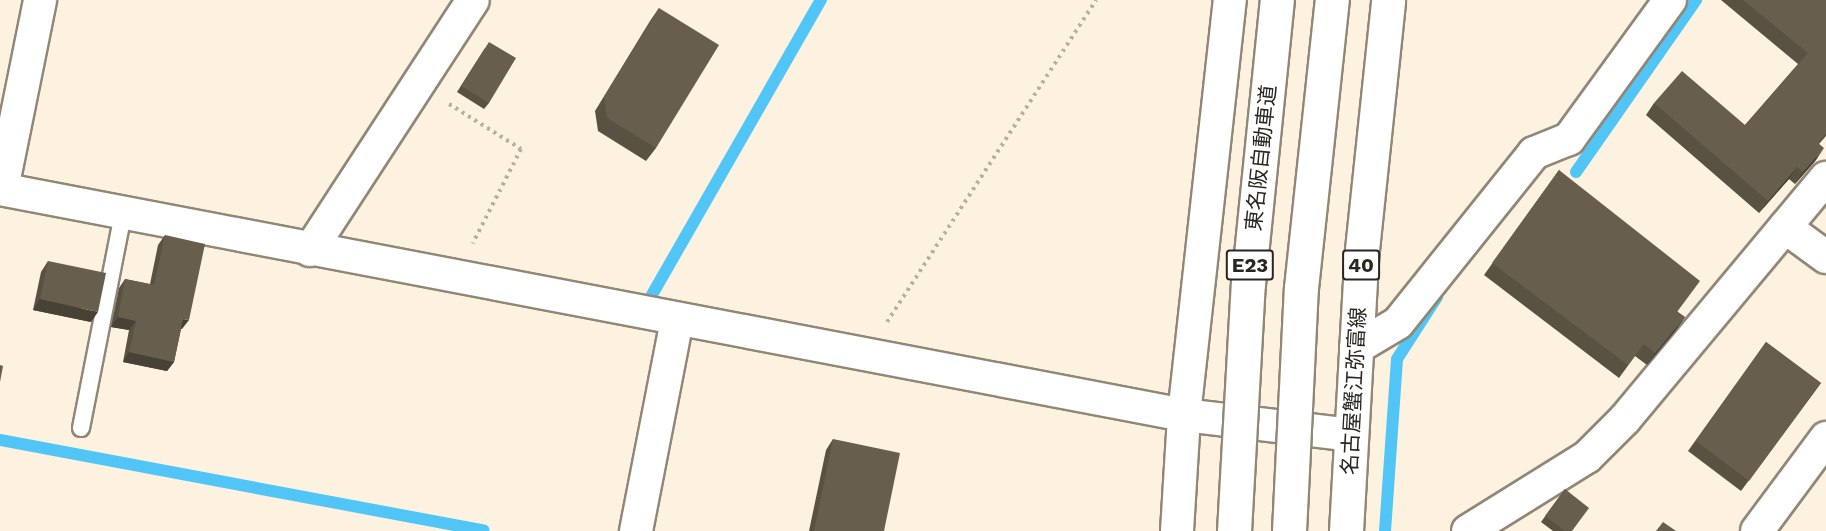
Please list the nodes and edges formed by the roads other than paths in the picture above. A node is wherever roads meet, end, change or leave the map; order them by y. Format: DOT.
graph roads {
  1 [pos="40,0"];
  2 [pos="473,0"];
  3 [pos="1230,0"];
  4 [pos="1277,0"];
  5 [pos="1332,0"];
  6 [pos="1388,0"];
  7 [pos="1670,0"];
  8 [pos="1826,178"];
  9 [pos="1,189"];
  10 [pos="123,213"];
  11 [pos="1785,227"];
  12 [pos="309,250"];
  13 [pos="1826,257"];
  14 [pos="677,320"];
  15 [pos="1356,348"];
  16 [pos="1184,415"];
  17 [pos="81,428"];
  18 [pos="1352,435"];
  19 [pos="1826,438"];
  20 [pos="636,531"];
  21 [pos="1178,531"];
  22 [pos="1234,531"];
  23 [pos="1290,531"];
  24 [pos="1346,531"];
  25 [pos="1468,531"];
  26 [pos="1756,531"];
  1 -- 9 [label="street"];
  2 -- 12 [label="street"];
  3 -- 16 [label="street"];
  4 -- 22 [label="main road, 東名阪自動車道 / E23, bridge"];
  5 -- 23 [label="main road, E23, bridge"];
  6 -- 15 [label="main road, 名古屋蟹江弥富線 / 40"];
  7 -- 15 [label="street"];
  8 -- 11 [label="street"];
  9 -- 10 [label="street"];
  10 -- 12 [label="street"];
  10 -- 17 [label="lane"];
  11 -- 13 [label="street"];
  11 -- 25 [label="street"];
  12 -- 14 [label="street"];
  14 -- 16 [label="street"];
  14 -- 20 [label="street"];
  15 -- 18 [label="main road, 名古屋蟹江弥富線 / 40"];
  16 -- 18 [label="street"];
  16 -- 21 [label="street"];
  18 -- 24 [label="main road, 名古屋蟹江弥富線 / 40"];
  19 -- 26 [label="street"];
}
